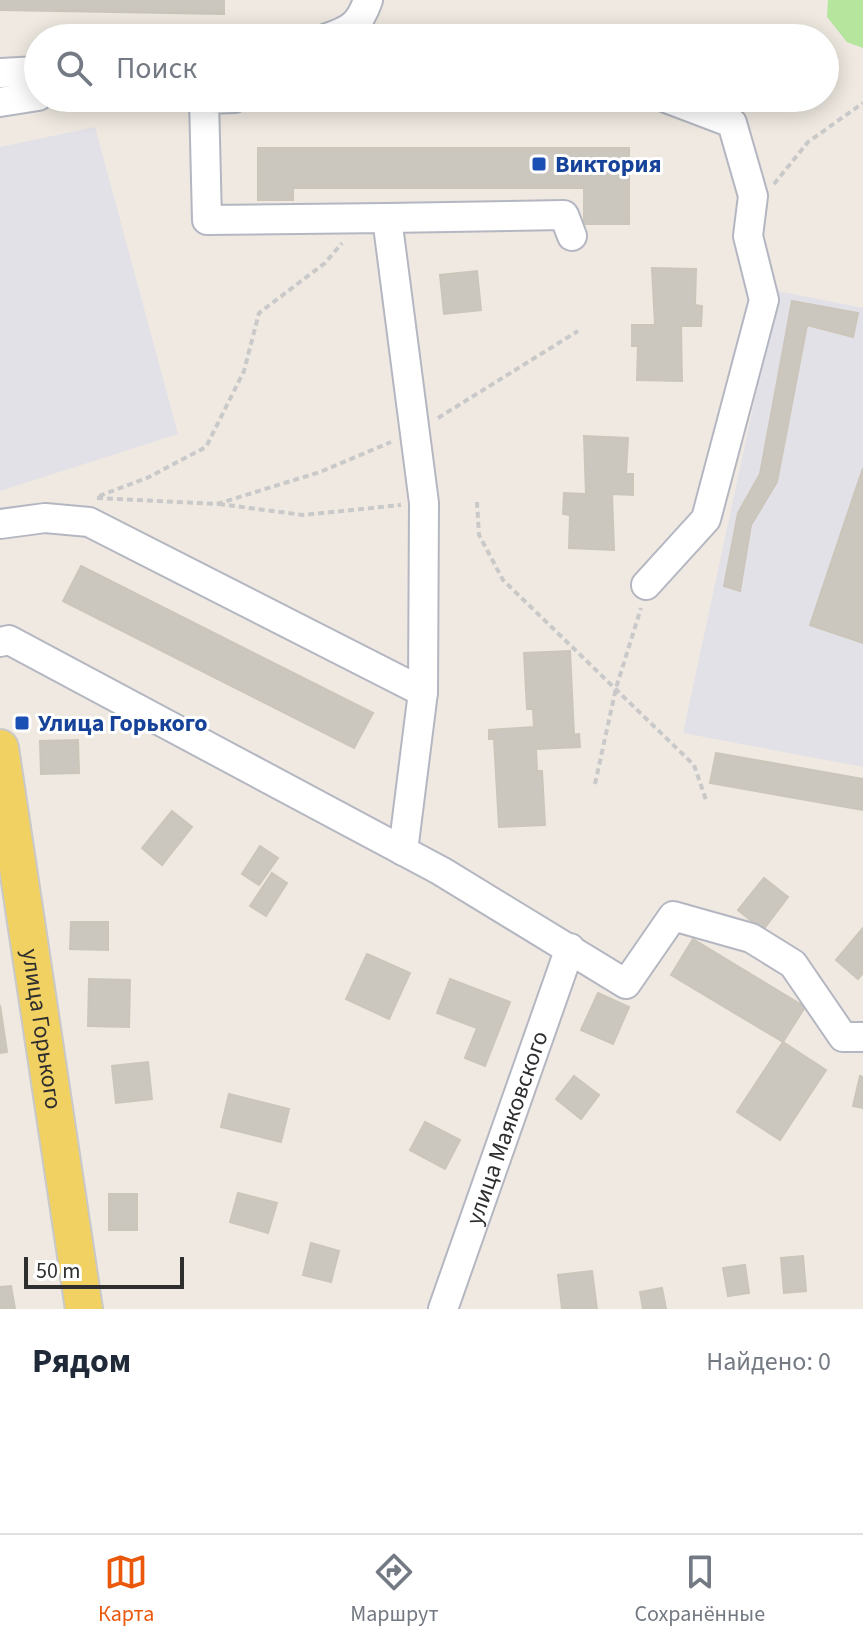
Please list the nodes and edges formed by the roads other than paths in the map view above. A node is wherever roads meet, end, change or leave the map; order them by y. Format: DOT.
graph roads {
  1 [pos="368,0"];
  2 [pos="356,24"];
  3 [pos="24,72"];
  4 [pos="0,73"];
  5 [pos="24,98"];
  6 [pos="0,102"];
  7 [pos="204,112"];
  8 [pos="703,112"];
  9 [pos="376,218"];
  10 [pos="572,236"];
  11 [pos="0,524"];
  12 [pos="646,585"];
  13 [pos="0,642"];
  14 [pos="423,692"];
  15 [pos="0,748"];
  16 [pos="403,851"];
  17 [pos="570,948"];
  18 [pos="853,1037"];
  19 [pos="84,1309"];
  20 [pos="443,1309"];
  1 -- 2 [label="street"];
  3 -- 4 [label="street"];
  5 -- 6 [label="street"];
  7 -- 9 [label="street"];
  8 -- 12 [label="street"];
  9 -- 10 [label="street"];
  9 -- 14 [label="street"];
  11 -- 14 [label="street"];
  13 -- 16 [label="street"];
  14 -- 16 [label="street"];
  15 -- 19 [label="main road, улица Горького"];
  16 -- 17 [label="street"];
  17 -- 18 [label="street"];
  17 -- 20 [label="street, улица Маяковского"];
}
